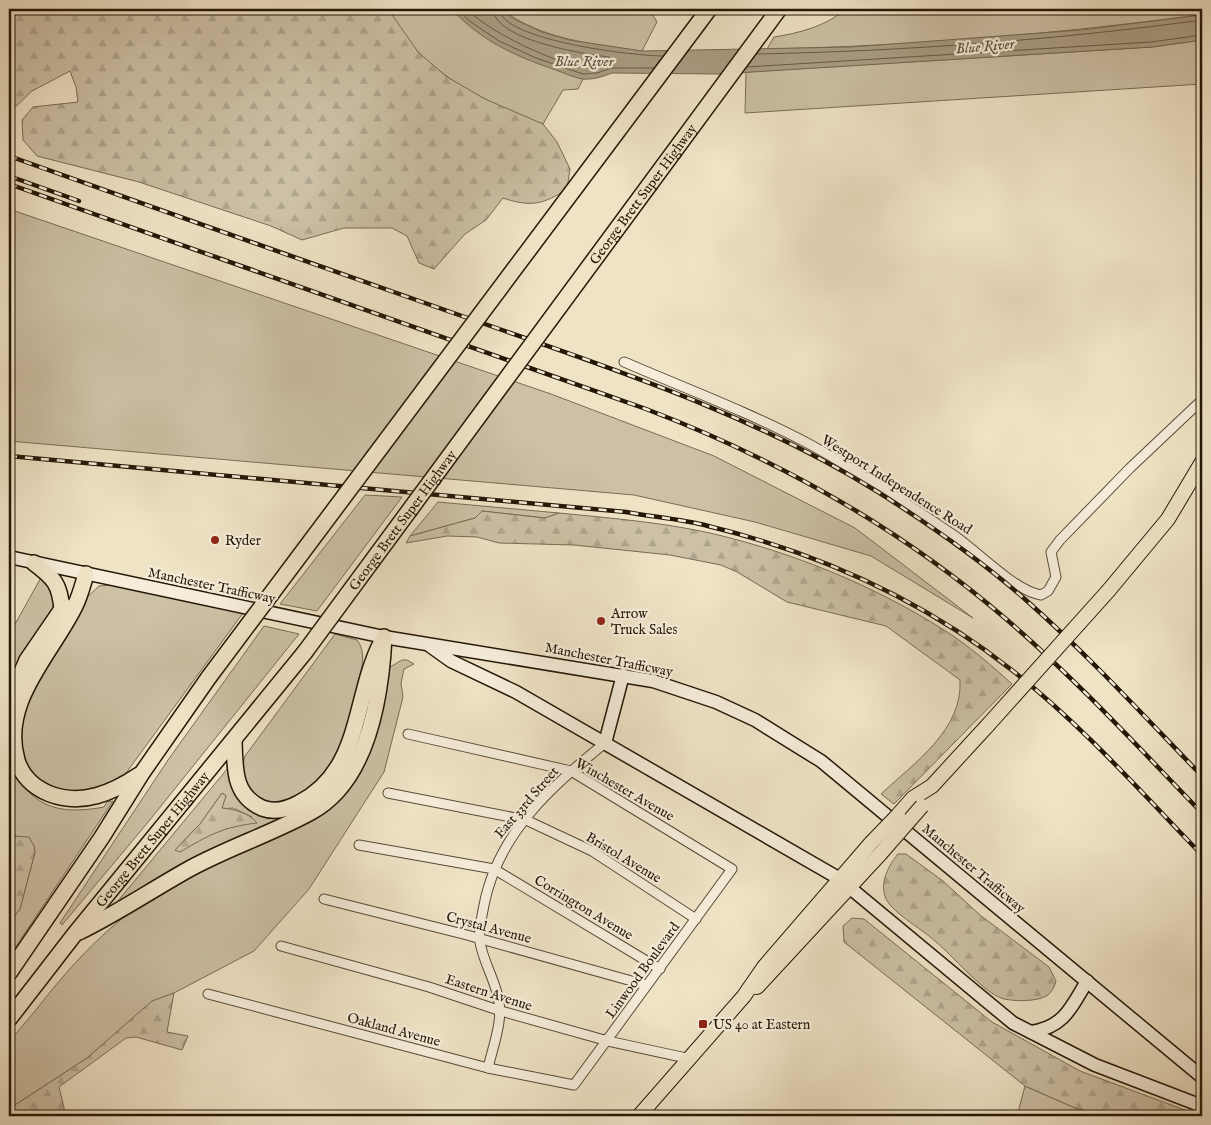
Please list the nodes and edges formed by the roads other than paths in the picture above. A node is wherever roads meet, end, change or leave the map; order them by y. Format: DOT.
graph roads {
  1 [pos="709,9"];
  2 [pos="780,9"];
  3 [pos="624,362"];
  4 [pos="1202,400"];
  5 [pos="1202,462"];
  6 [pos="9,557"];
  7 [pos="34,562"];
  8 [pos="86,574"];
  9 [pos="62,610"];
  10 [pos="384,637"];
  11 [pos="428,645"];
  12 [pos="623,674"];
  13 [pos="9,701"];
  14 [pos="408,734"];
  15 [pos="234,740"];
  16 [pos="605,743"];
  17 [pos="571,771"];
  18 [pos="142,773"];
  19 [pos="388,793"];
  20 [pos="526,820"];
  21 [pos="358,845"];
  22 [pos="494,869"];
  23 [pos="732,870"];
  24 [pos="845,883"];
  25 [pos="324,899"];
  26 [pos="696,919"];
  27 [pos="74,935"];
  28 [pos="480,939"];
  29 [pos="281,946"];
  30 [pos="660,969"];
  31 [pos="9,974"];
  32 [pos="1087,981"];
  33 [pos="646,985"];
  34 [pos="208,994"];
  35 [pos="500,1011"];
  36 [pos="9,1020"];
  37 [pos="1031,1032"];
  38 [pos="608,1042"];
  39 [pos="690,1059"];
  40 [pos="488,1068"];
  41 [pos="1202,1077"];
  42 [pos="574,1085"];
  43 [pos="1202,1106"];
  44 [pos="639,1116"];
  1 -- 18 [label="highway, bridge"];
  2 -- 15 [label="highway, George Brett Super Highway, bridge"];
  3 -- 4 [label="street, Westport Independence Road"];
  5 -- 24 [label="main road, bridge"];
  6 -- 7 [label="main road, Manchester Trafficway"];
  7 -- 8 [label="main road, Manchester Trafficway"];
  7 -- 9 [label="highway"];
  8 -- 9 [label="highway"];
  8 -- 10 [label="main road, Manchester Trafficway"];
  8 -- 18 [label="highway"];
  9 -- 13 [label="highway"];
  10 -- 11 [label="main road, Manchester Trafficway"];
  10 -- 15 [label="highway"];
  10 -- 27 [label="highway"];
  11 -- 12 [label="main road, Manchester Trafficway"];
  11 -- 16 [label="main road"];
  12 -- 16 [label="main road"];
  12 -- 32 [label="main road, Manchester Trafficway"];
  14 -- 17 [label="street, Winchester Avenue"];
  15 -- 27 [label="highway, George Brett Super Highway"];
  16 -- 17 [label="street, East 33rd Street"];
  16 -- 24 [label="main road"];
  17 -- 20 [label="street, East 33rd Street"];
  17 -- 23 [label="street, Winchester Avenue"];
  18 -- 31 [label="highway"];
  19 -- 20 [label="street, Bristol Avenue"];
  20 -- 22 [label="street, East 33rd Street"];
  20 -- 26 [label="street, Bristol Avenue"];
  21 -- 22 [label="street"];
  22 -- 28 [label="street, East 33rd Street"];
  22 -- 30 [label="street, Corrington Avenue"];
  23 -- 26 [label="street, Linwood Boulevard"];
  24 -- 37 [label="main road"];
  24 -- 39 [label="main road"];
  25 -- 28 [label="street, Crystal Avenue"];
  26 -- 30 [label="street, Linwood Boulevard"];
  27 -- 36 [label="highway, George Brett Super Highway"];
  28 -- 33 [label="street, Crystal Avenue"];
  28 -- 35 [label="street, East 33rd Street"];
  29 -- 35 [label="street, Eastern Avenue"];
  30 -- 33 [label="street, Linwood Boulevard"];
  32 -- 37 [label="main road"];
  32 -- 41 [label="main road, Manchester Trafficway"];
  33 -- 38 [label="street, Linwood Boulevard"];
  34 -- 40 [label="street, Oakland Avenue"];
  35 -- 38 [label="street, Eastern Avenue"];
  35 -- 40 [label="street, East 33rd Street"];
  37 -- 43 [label="main road"];
  38 -- 39 [label="street, Eastern Avenue"];
  38 -- 42 [label="street, Linwood Boulevard"];
  39 -- 44 [label="main road"];
  40 -- 42 [label="street, Oakland Avenue"];
}
